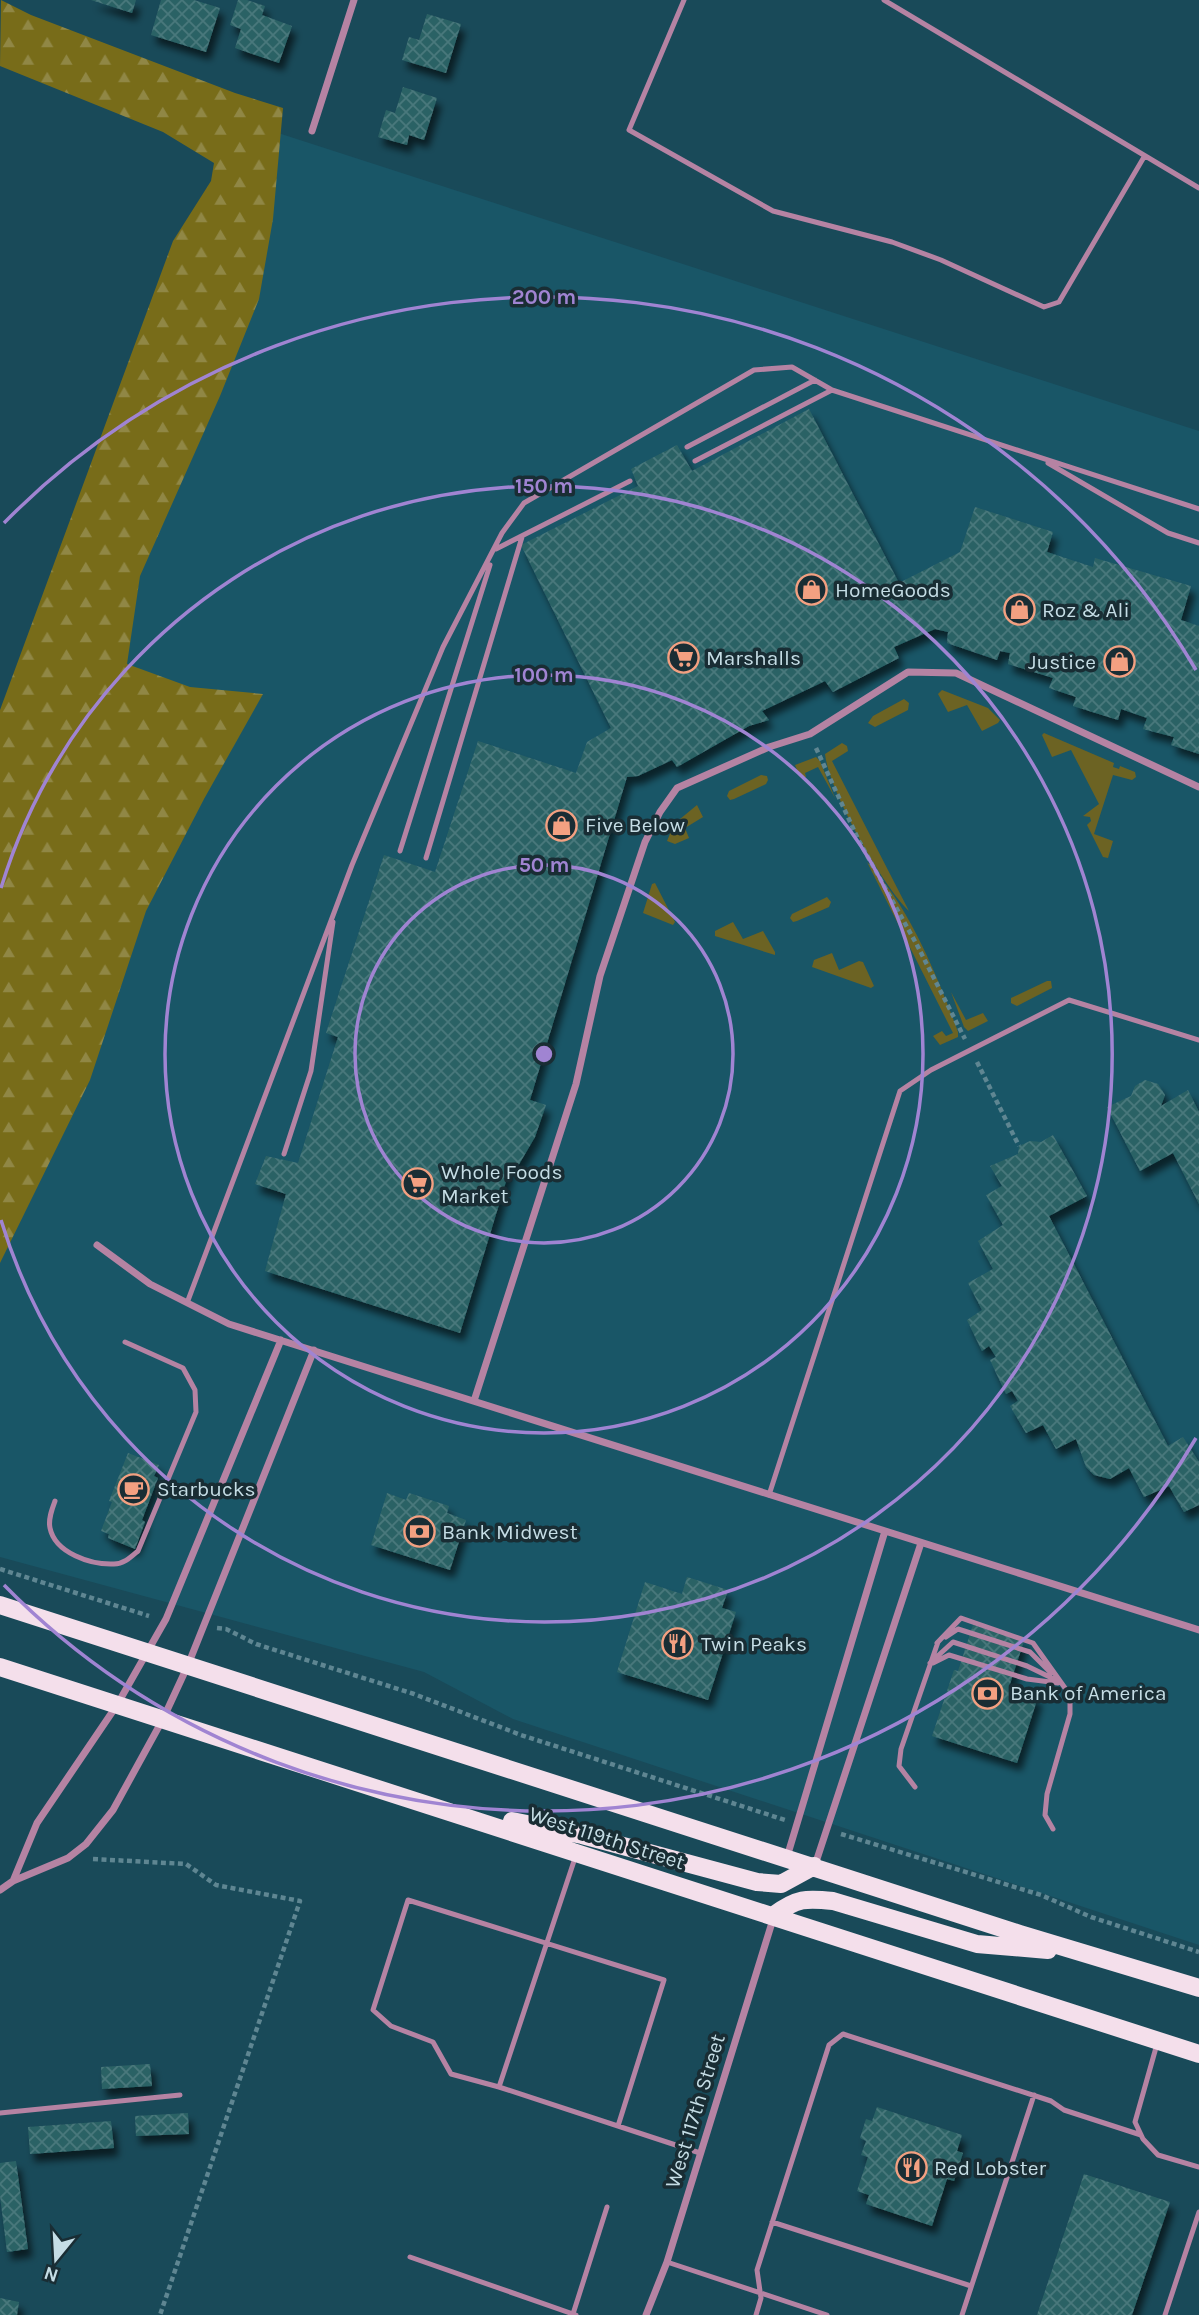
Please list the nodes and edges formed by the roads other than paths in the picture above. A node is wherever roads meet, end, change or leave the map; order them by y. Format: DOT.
graph roads {
  1 [pos="354,0"];
  2 [pos="684,0"];
  3 [pos="884,0"];
  4 [pos="312,131"];
  5 [pos="1144,157"];
  6 [pos="1199,188"];
  7 [pos="815,380"];
  8 [pos="832,390"];
  9 [pos="687,447"];
  10 [pos="1038,457"];
  11 [pos="695,461"];
  12 [pos="630,481"];
  13 [pos="1199,509"];
  14 [pos="522,537"];
  15 [pos="1199,543"];
  16 [pos="495,550"];
  17 [pos="1199,787"];
  18 [pos="400,851"];
  19 [pos="426,858"];
  20 [pos="334,912"];
  21 [pos="1199,1040"];
  22 [pos="284,1154"];
  23 [pos="97,1245"];
  24 [pos="187,1303"];
  25 [pos="281,1340"];
  26 [pos="125,1342"];
  27 [pos="314,1350"];
  28 [pos="474,1401"];
  29 [pos="769,1495"];
  30 [pos="55,1501"];
  31 [pos="885,1531"];
  32 [pos="921,1543"];
  33 [pos="0,1605"];
  34 [pos="1199,1630"];
  35 [pos="937,1643"];
  36 [pos="148,1652"];
  37 [pos="188,1665"];
  38 [pos="928,1666"];
  39 [pos="0,1667"];
  40 [pos="1061,1683"];
  41 [pos="117,1705"];
  42 [pos="163,1719"];
  43 [pos="915,1787"];
  44 [pos="433,1806"];
  45 [pos="1053,1829"];
  46 [pos="577,1852"];
  47 [pos="787,1857"];
  48 [pos="814,1866"];
  49 [pos="13,1881"];
  50 [pos="0,1890"];
  51 [pos="774,1915"];
  52 [pos="547,1943"];
  53 [pos="1079,1953"];
  54 [pos="1199,1988"];
  55 [pos="1158,2041"];
  56 [pos="1199,2054"];
  57 [pos="499,2087"];
  58 [pos="180,2095"];
  59 [pos="1034,2095"];
  60 [pos="0,2113"];
  61 [pos="618,2126"];
  62 [pos="1141,2135"];
  63 [pos="700,2153"];
  64 [pos="1199,2168"];
  65 [pos="607,2207"];
  66 [pos="1199,2212"];
  67 [pos="772,2222"];
  68 [pos="410,2257"];
  69 [pos="667,2262"];
  70 [pos="971,2286"];
  71 [pos="761,2294"];
  72 [pos="574,2315"];
  73 [pos="646,2315"];
  74 [pos="757,2315"];
  75 [pos="827,2315"];
  76 [pos="962,2315"];
  77 [pos="1165,2315"];
  1 -- 4 [label="street"];
  2 -- 5 [label="lane"];
  3 -- 5 [label="lane"];
  5 -- 6 [label="lane"];
  7 -- 8 [label="lane"];
  7 -- 9 [label="lane"];
  7 -- 16 [label="lane"];
  8 -- 10 [label="lane"];
  8 -- 11 [label="lane"];
  10 -- 13 [label="lane"];
  10 -- 15 [label="lane"];
  12 -- 14 [label="lane"];
  14 -- 16 [label="lane"];
  14 -- 19 [label="lane"];
  16 -- 18 [label="lane"];
  16 -- 20 [label="lane"];
  17 -- 28 [label="street"];
  20 -- 22 [label="lane"];
  20 -- 24 [label="lane"];
  21 -- 29 [label="lane"];
  23 -- 24 [label="street"];
  24 -- 25 [label="street"];
  25 -- 27 [label="street"];
  25 -- 36 [label="street"];
  26 -- 30 [label="lane"];
  27 -- 28 [label="street"];
  27 -- 37 [label="street"];
  28 -- 29 [label="street"];
  29 -- 31 [label="street"];
  31 -- 32 [label="street"];
  31 -- 47 [label="street"];
  32 -- 34 [label="street"];
  32 -- 48 [label="street"];
  33 -- 36 [label="main road, West 119th Street"];
  35 -- 38 [label="lane"];
  35 -- 40 [label="lane"];
  35 -- 40 [label="lane"];
  36 -- 37 [label="main road, West 119th Street"];
  36 -- 41 [label="street"];
  37 -- 42 [label="street"];
  37 -- 47 [label="main road, West 119th Street"];
  38 -- 40 [label="lane"];
  38 -- 40 [label="lane"];
  38 -- 43 [label="lane"];
  39 -- 41 [label="main road, West 119th Street"];
  40 -- 45 [label="lane"];
  41 -- 42 [label="main road, West 119th Street"];
  41 -- 49 [label="street"];
  42 -- 44 [label="main road, West 119th Street"];
  42 -- 49 [label="street"];
  44 -- 46 [label="main road, West 119th Street"];
  44 -- 48 [label="main road"];
  46 -- 51 [label="main road, West 119th Street"];
  46 -- 52 [label="lane"];
  47 -- 48 [label="main road, West 119th Street"];
  48 -- 53 [label="main road, West 119th Street"];
  49 -- 50 [label="street"];
  51 -- 53 [label="main road"];
  51 -- 55 [label="main road, West 119th Street"];
  51 -- 63 [label="street, West 117th Street"];
  52 -- 57 [label="lane"];
  52 -- 57 [label="lane"];
  52 -- 61 [label="lane"];
  53 -- 54 [label="main road, West 119th Street"];
  55 -- 56 [label="main road, West 119th Street"];
  55 -- 62 [label="lane"];
  57 -- 61 [label="lane"];
  58 -- 60 [label="lane"];
  59 -- 62 [label="lane"];
  59 -- 67 [label="lane"];
  59 -- 70 [label="lane"];
  61 -- 63 [label="lane"];
  62 -- 64 [label="lane"];
  63 -- 69 [label="street, West 117th Street"];
  65 -- 72 [label="lane"];
  66 -- 77 [label="lane"];
  67 -- 70 [label="lane"];
  67 -- 71 [label="lane"];
  68 -- 72 [label="lane"];
  69 -- 71 [label="lane"];
  69 -- 73 [label="street, West 117th Street"];
  70 -- 76 [label="lane"];
  71 -- 74 [label="lane"];
  71 -- 75 [label="lane"];
}
